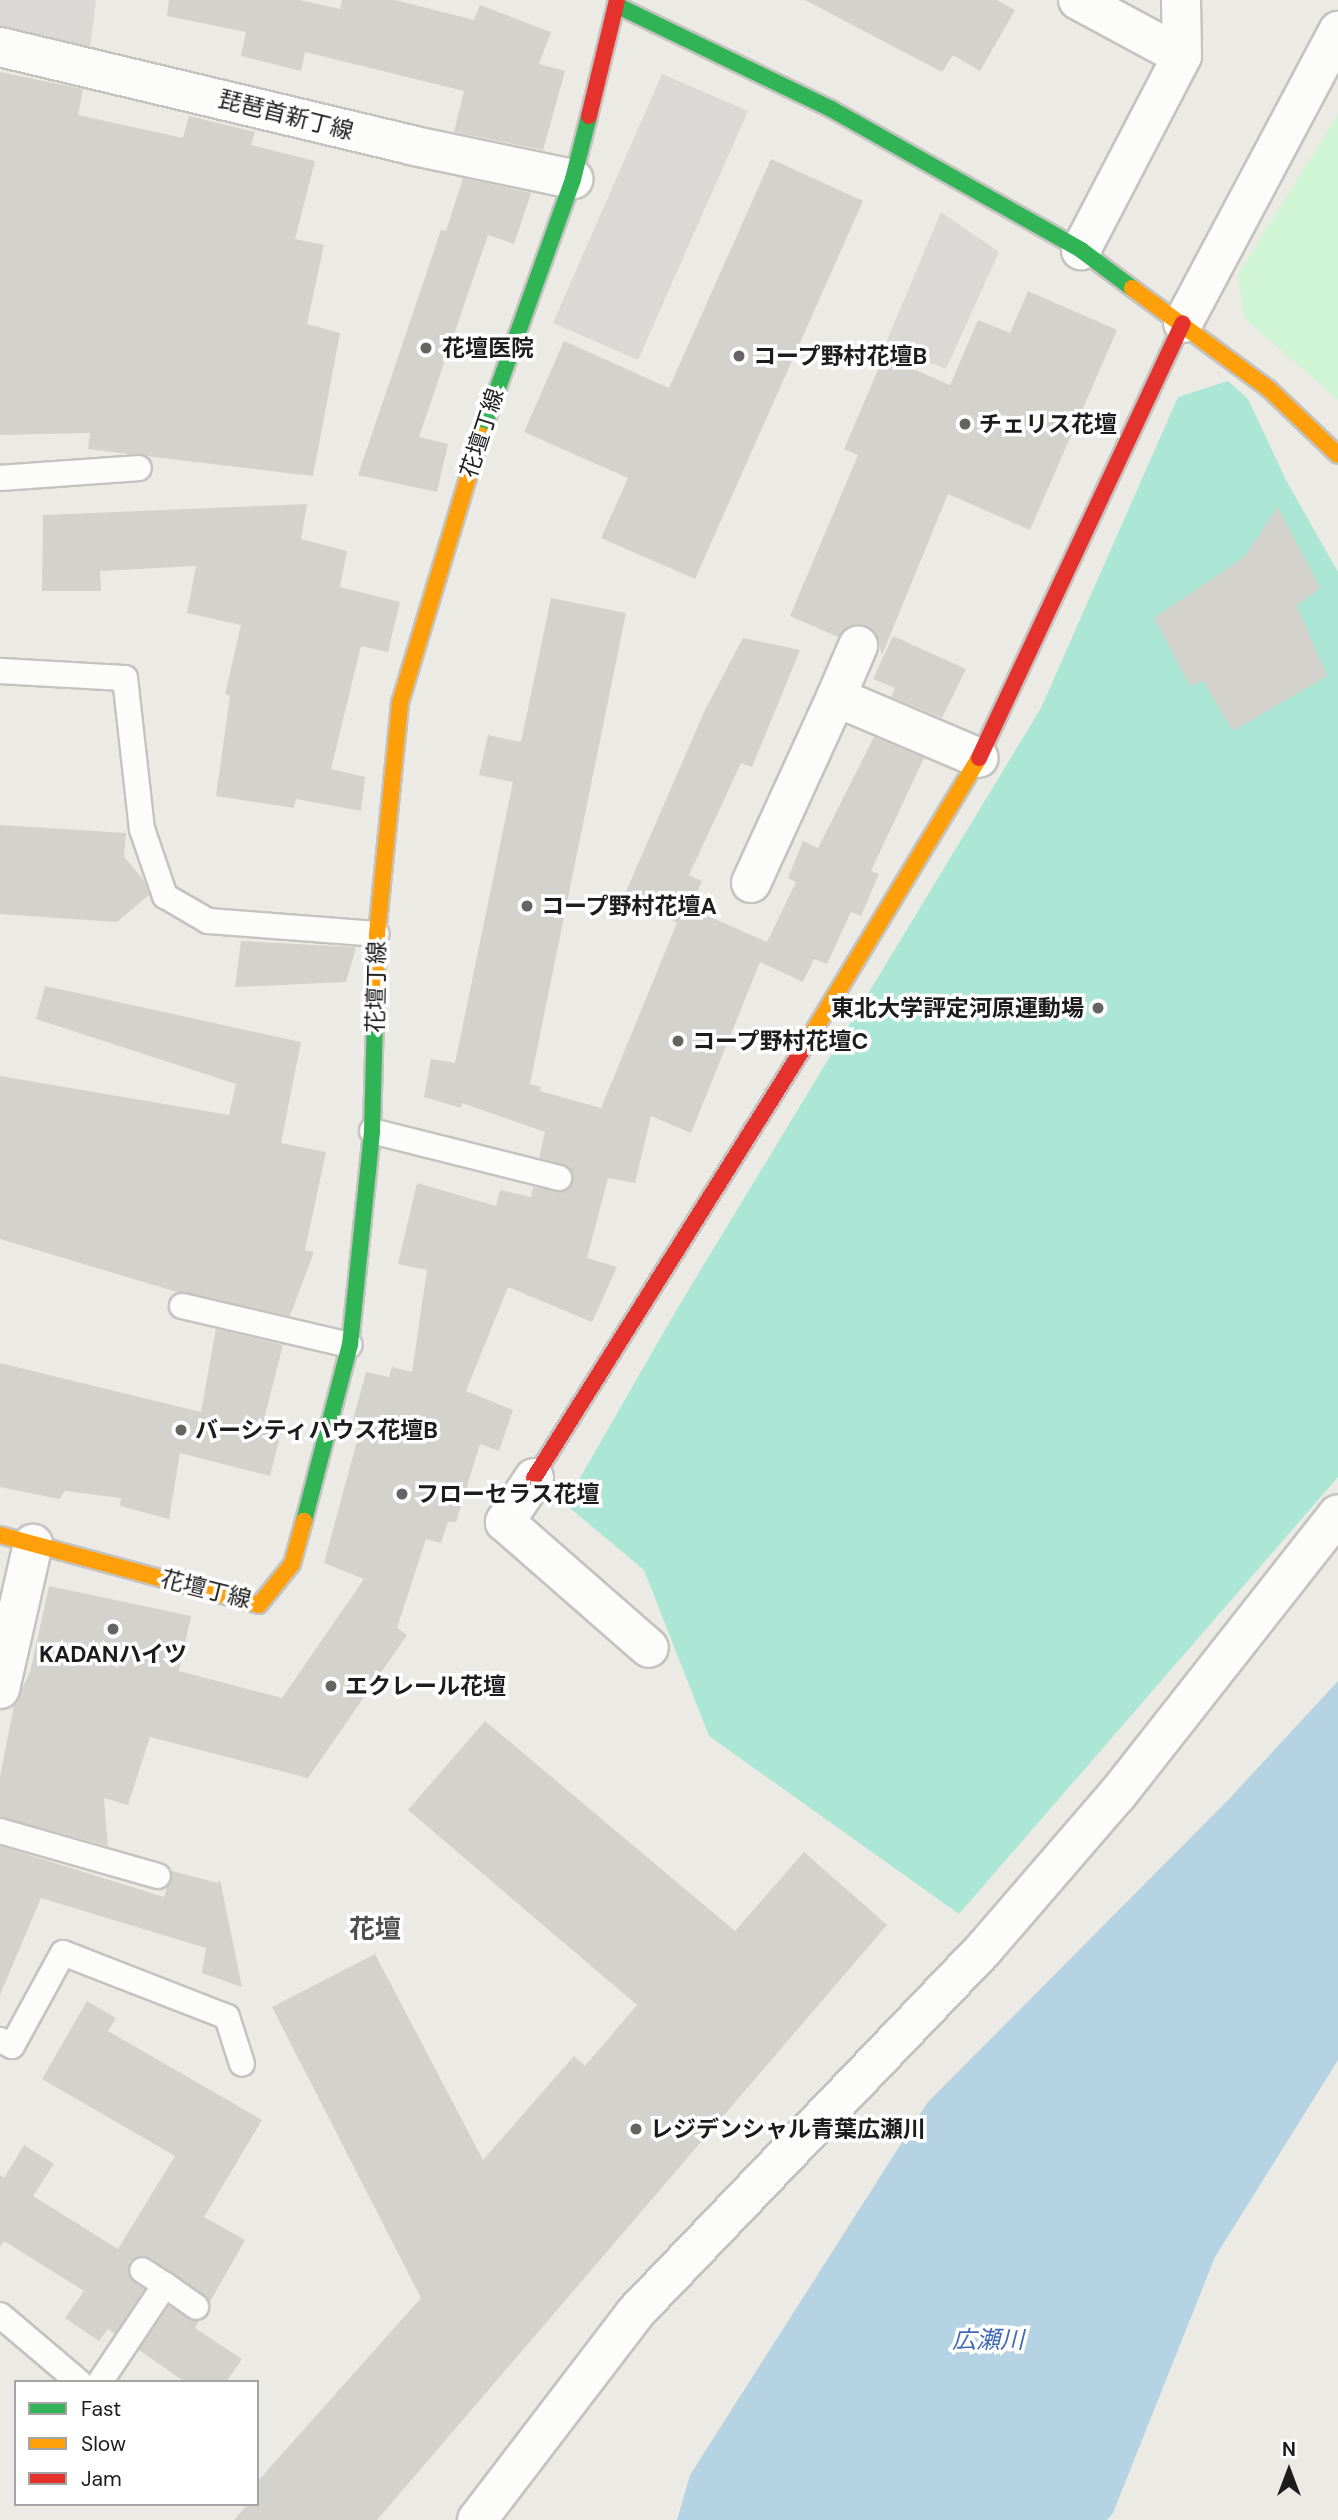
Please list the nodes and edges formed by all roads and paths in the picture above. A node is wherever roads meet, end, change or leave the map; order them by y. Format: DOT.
graph roads {
  1 [pos="1078,0"];
  2 [pos="1181,0"];
  3 [pos="617,2"];
  4 [pos="1338,31"];
  5 [pos="0,47"];
  6 [pos="1182,56"];
  7 [pos="573,179"];
  8 [pos="1081,250"];
  9 [pos="1183,323"];
  10 [pos="1338,455"];
  11 [pos="139,468"];
  12 [pos="0,478"];
  13 [pos="858,646"];
  14 [pos="0,671"];
  15 [pos="836,696"];
  16 [pos="979,758"];
  17 [pos="751,883"];
  18 [pos="377,933"];
  19 [pos="372,1131"];
  20 [pos="559,1178"];
  21 [pos="182,1306"];
  22 [pos="350,1345"];
  23 [pos="534,1478"];
  24 [pos="1338,1514"];
  25 [pos="16,1539"];
  26 [pos="649,1648"];
  27 [pos="0,1689"];
  28 [pos="0,1831"];
  29 [pos="158,1876"];
  30 [pos="0,2040"];
  31 [pos="242,2064"];
  32 [pos="142,2270"];
  33 [pos="165,2286"];
  34 [pos="197,2307"];
  35 [pos="0,2315"];
  36 [pos="77,2380"];
  37 [pos="101,2380"];
  38 [pos="477,2520"];
  1 -- 6 [label="street"];
  2 -- 6 [label="street"];
  3 -- 7 [label="street, 花壇丁線"];
  3 -- 8 [label="street"];
  4 -- 9 [label="street"];
  5 -- 7 [label="street, 琵琶首新丁線"];
  6 -- 8 [label="street"];
  7 -- 18 [label="street, 花壇丁線"];
  8 -- 9 [label="street"];
  9 -- 10 [label="street"];
  9 -- 16 [label="street"];
  11 -- 12 [label="lane"];
  13 -- 15 [label="street"];
  14 -- 18 [label="lane"];
  15 -- 16 [label="street"];
  15 -- 17 [label="street"];
  16 -- 23 [label="street"];
  18 -- 19 [label="street, 花壇丁線"];
  19 -- 20 [label="lane"];
  19 -- 22 [label="street, 花壇丁線"];
  21 -- 22 [label="lane"];
  22 -- 25 [label="street, 花壇丁線"];
  23 -- 26 [label="street"];
  24 -- 38 [label="street"];
  25 -- 27 [label="street, 花壇丁線"];
  28 -- 29 [label="lane"];
  30 -- 31 [label="lane"];
  32 -- 33 [label="lane"];
  33 -- 34 [label="lane"];
  33 -- 37 [label="lane"];
  35 -- 36 [label="lane"];
}
